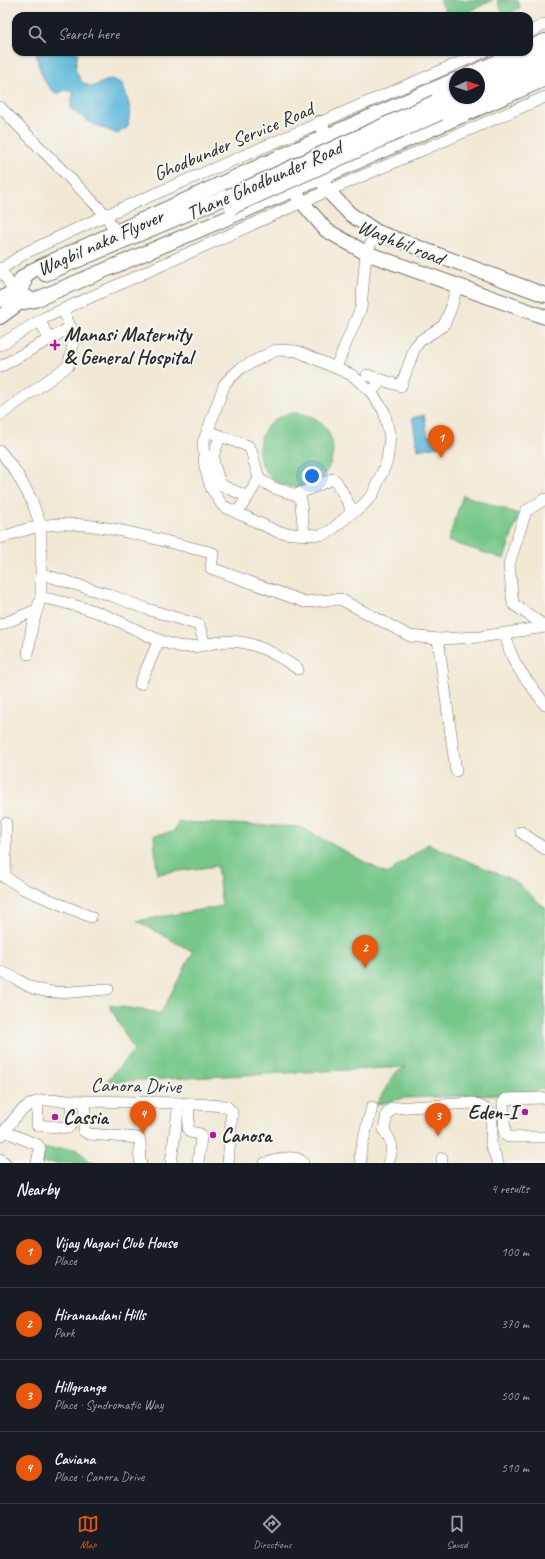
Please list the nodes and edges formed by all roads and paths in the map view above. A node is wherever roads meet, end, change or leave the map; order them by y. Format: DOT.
graph roads {
  1 [pos="545,24"];
  2 [pos="533,30"];
  3 [pos="545,41"];
  4 [pos="533,46"];
  5 [pos="545,53"];
  6 [pos="475,56"];
  7 [pos="511,56"];
  8 [pos="545,66"];
  9 [pos="484,68"];
  10 [pos="485,79"];
  11 [pos="545,79"];
  12 [pos="449,83"];
  13 [pos="485,92"];
  14 [pos="449,96"];
  15 [pos="545,97"];
  16 [pos="460,104"];
  17 [pos="0,107"];
  18 [pos="320,123"];
  19 [pos="326,136"];
  20 [pos="299,148"];
  21 [pos="274,160"];
  22 [pos="321,177"];
  23 [pos="293,190"];
  24 [pos="328,191"];
  25 [pos="302,202"];
  26 [pos="106,215"];
  27 [pos="115,232"];
  28 [pos="377,232"];
  29 [pos="366,253"];
  30 [pos="0,269"];
  31 [pos="457,285"];
  32 [pos="21,292"];
  33 [pos="545,295"];
  34 [pos="0,300"];
  35 [pos="62,310"];
  36 [pos="0,317"];
  37 [pos="545,317"];
  38 [pos="40,321"];
  39 [pos="70,327"];
  40 [pos="49,339"];
  41 [pos="0,345"];
  42 [pos="0,367"];
  43 [pos="336,368"];
  44 [pos="367,375"];
  45 [pos="382,380"];
  46 [pos="372,392"];
  47 [pos="0,415"];
  48 [pos="207,431"];
  49 [pos="221,436"];
  50 [pos="0,451"];
  51 [pos="259,479"];
  52 [pos="300,494"];
  53 [pos="248,497"];
  54 [pos="545,499"];
  55 [pos="237,514"];
  56 [pos="350,514"];
  57 [pos="41,526"];
  58 [pos="304,535"];
  59 [pos="0,538"];
  60 [pos="42,574"];
  61 [pos="41,597"];
  62 [pos="36,610"];
  63 [pos="0,626"];
  64 [pos="545,627"];
  65 [pos="506,634"];
  66 [pos="438,639"];
  67 [pos="160,640"];
  68 [pos="205,645"];
  69 [pos="28,654"];
  70 [pos="298,669"];
  71 [pos="140,684"];
  72 [pos="545,705"];
  73 [pos="456,771"];
  74 [pos="6,824"];
  75 [pos="521,832"];
  76 [pos="545,848"];
  77 [pos="2,876"];
  78 [pos="91,917"];
  79 [pos="0,972"];
  80 [pos="108,989"];
  81 [pos="545,1098"];
  82 [pos="72,1101"];
  83 [pos="38,1102"];
  84 [pos="86,1102"];
  85 [pos="184,1103"];
  86 [pos="372,1107"];
  87 [pos="2,1134"];
  88 [pos="545,1136"];
  89 [pos="0,1159"];
  90 [pos="495,1161"];
  91 [pos="5,1163"];
  92 [pos="37,1163"];
  93 [pos="141,1163"];
  94 [pos="171,1163"];
  95 [pos="198,1163"];
  96 [pos="228,1163"];
  97 [pos="265,1163"];
  98 [pos="303,1163"];
  99 [pos="361,1163"];
  100 [pos="388,1163"];
  1 -- 2 [label="street"];
  3 -- 4 [label="main road"];
  5 -- 10 [label="main road"];
  6 -- 18 [label="street, Ghodbunder Service Road"];
  7 -- 9 [label="main road"];
  8 -- 13 [label="main road"];
  11 -- 22 [label="main road, Thane Ghodbunder Road"];
  12 -- 19 [label="main road, Thane Ghodbunder Road"];
  14 -- 32 [label="main road, Wagbil naka Flyover, bridge"];
  15 -- 24 [label="street"];
  16 -- 32 [label="main road, Wagbil naka Flyover, bridge"];
  17 -- 26 [label="street"];
  18 -- 19 [label="main road"];
  18 -- 26 [label="street, Ghodbunder Service Road"];
  19 -- 20 [label="main road, Thane Ghodbunder Road"];
  20 -- 21 [label="main road, Thane Ghodbunder Road"];
  20 -- 22 [label="main road, Waghbil road"];
  21 -- 23 [label="main road, Waghbil road"];
  21 -- 27 [label="main road, Thane Ghodbunder Road"];
  22 -- 23 [label="main road, Thane Ghodbunder Road"];
  22 -- 24 [label="main road, Waghbil road"];
  23 -- 25 [label="main road, Waghbil road"];
  23 -- 32 [label="main road, Thane Ghodbunder Road"];
  24 -- 25 [label="street"];
  24 -- 28 [label="main road, Waghbil road"];
  25 -- 29 [label="main road, Waghbil road"];
  25 -- 35 [label="street"];
  26 -- 27 [label="street"];
  26 -- 30 [label="street, Ghodbunder Service Road"];
  27 -- 32 [label="main road, Thane Ghodbunder Road"];
  28 -- 29 [label="street"];
  28 -- 33 [label="main road, Waghbil road"];
  29 -- 31 [label="main road, Waghbil road"];
  29 -- 43 [label="street"];
  30 -- 32 [label="street"];
  31 -- 37 [label="main road, Waghbil road"];
  31 -- 45 [label="street"];
  32 -- 34 [label="main road, Thane Ghodbunder Road"];
  32 -- 36 [label="main road, Thane Ghodbunder Road"];
  35 -- 38 [label="street"];
  35 -- 39 [label="street"];
  38 -- 40 [label="street"];
  38 -- 41 [label="street"];
  39 -- 40 [label="street"];
  39 -- 47 [label="street"];
  40 -- 42 [label="street"];
  43 -- 46 [label="street"];
  43 -- 48 [label="street"];
  44 -- 45 [label="street"];
  45 -- 46 [label="street"];
  46 -- 56 [label="street"];
  48 -- 49 [label="street"];
  48 -- 55 [label="street"];
  49 -- 51 [label="street"];
  49 -- 53 [label="street"];
  50 -- 57 [label="street"];
  51 -- 52 [label="street"];
  51 -- 53 [label="street"];
  52 -- 56 [label="street"];
  52 -- 58 [label="street"];
  53 -- 55 [label="street"];
  54 -- 64 [label="street"];
  55 -- 58 [label="street"];
  56 -- 58 [label="street"];
  57 -- 59 [label="street"];
  57 -- 60 [label="street"];
  57 -- 66 [label="street"];
  60 -- 61 [label="street"];
  60 -- 68 [label="street"];
  61 -- 62 [label="street"];
  61 -- 67 [label="street"];
  62 -- 63 [label="street"];
  62 -- 69 [label="street"];
  64 -- 65 [label="street"];
  65 -- 66 [label="street"];
  65 -- 72 [label="street"];
  66 -- 73 [label="street"];
  67 -- 68 [label="street"];
  67 -- 71 [label="street"];
  68 -- 70 [label="street"];
  74 -- 77 [label="street"];
  75 -- 76 [label="street"];
  77 -- 78 [label="street"];
  79 -- 80 [label="street"];
  81 -- 88 [label="street"];
  82 -- 83 [label="street, Canora Drive"];
  82 -- 83 [label="street"];
  82 -- 84 [label="street, Canora Drive"];
  83 -- 87 [label="street, Canora Drive"];
  84 -- 85 [label="street, Canora Drive"];
  84 -- 93 [label="street"];
  85 -- 94 [label="street"];
  85 -- 95 [label="street"];
  85 -- 96 [label="street, Canora Drive"];
  86 -- 99 [label="street"];
  87 -- 92 [label="street"];
  89 -- 91 [label="street"];
  90 -- 100 [label="street"];
  97 -- 98 [label="street"];
}
